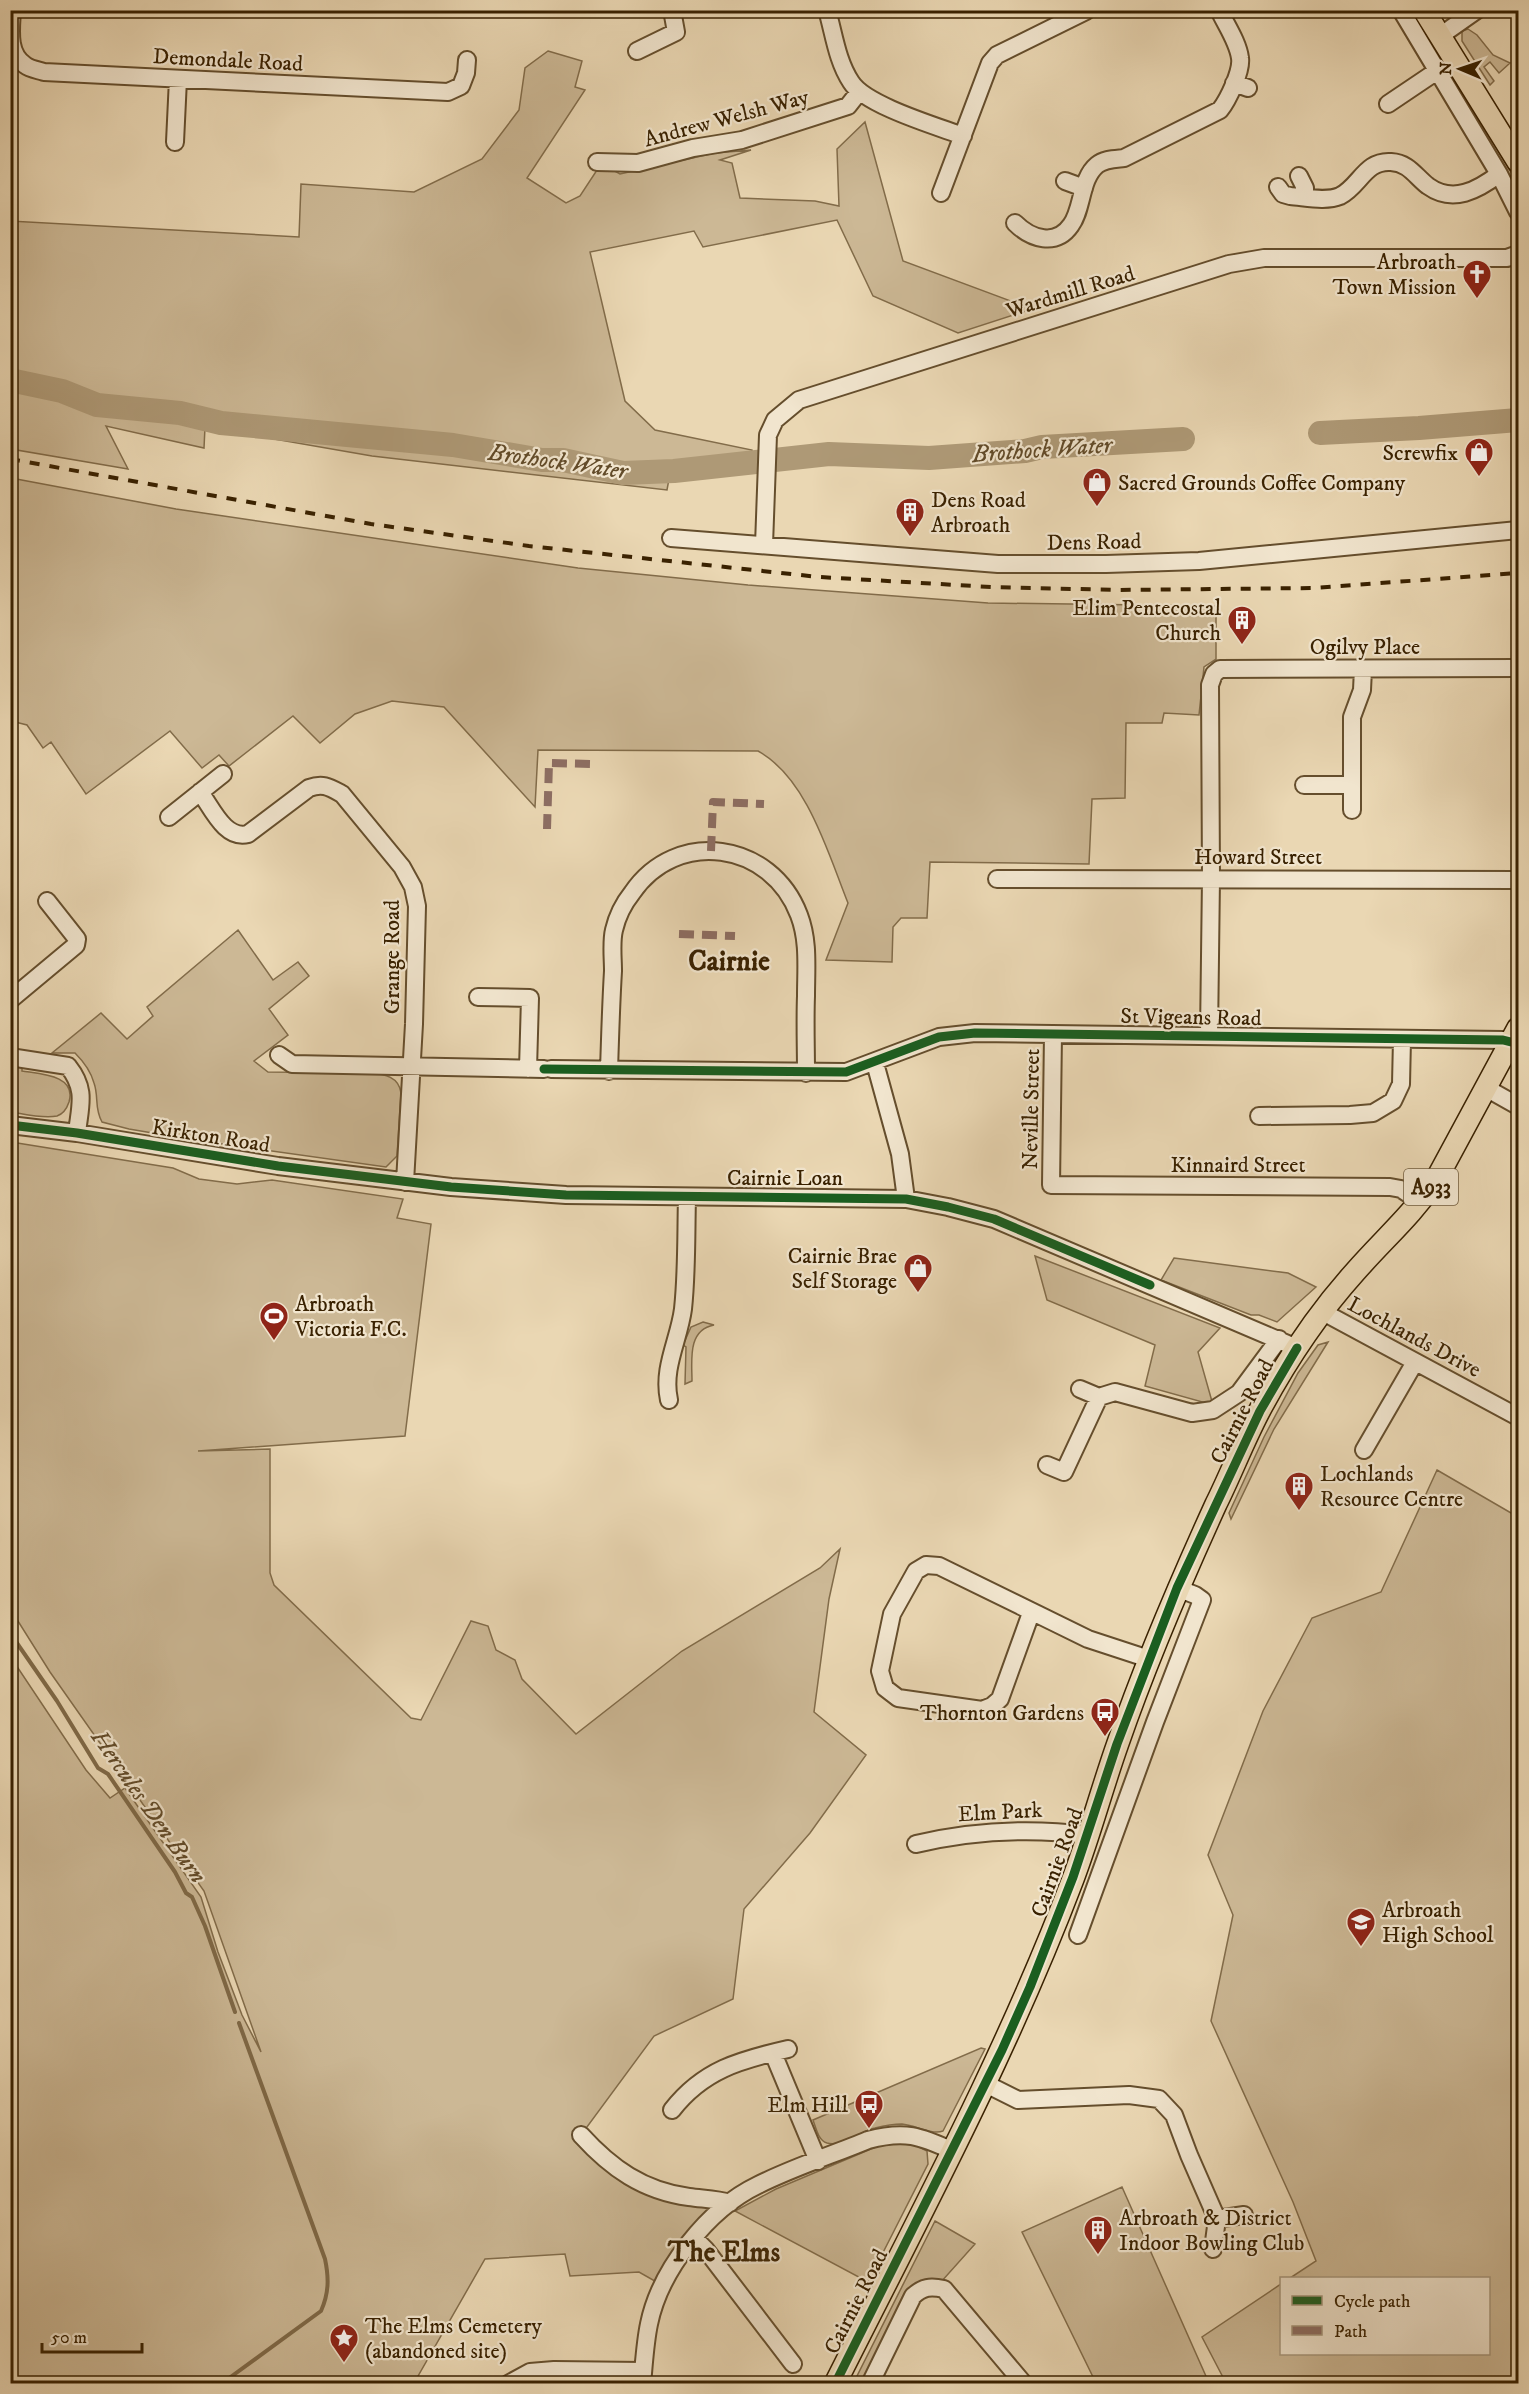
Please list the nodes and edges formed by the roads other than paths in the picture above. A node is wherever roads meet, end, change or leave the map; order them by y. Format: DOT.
graph roads {
  1 [pos="12,10"];
  2 [pos="672,10"];
  3 [pos="827,10"];
  4 [pos="1219,10"];
  5 [pos="1401,10"];
  6 [pos="1424,10"];
  7 [pos="1477,10"];
  8 [pos="1088,16"];
  9 [pos="1440,36"];
  10 [pos="637,51"];
  11 [pos="467,60"];
  12 [pos="1437,71"];
  13 [pos="178,79"];
  14 [pos="859,92"];
  15 [pos="1388,104"];
  16 [pos="963,136"];
  17 [pos="175,142"];
  18 [pos="597,162"];
  19 [pos="1518,162"];
  20 [pos="1499,174"];
  21 [pos="1299,176"];
  22 [pos="1065,181"];
  23 [pos="1278,187"];
  24 [pos="1084,188"];
  25 [pos="941,193"];
  26 [pos="1305,197"];
  27 [pos="1518,212"];
  28 [pos="1015,223"];
  29 [pos="1518,254"];
  30 [pos="1518,530"];
  31 [pos="671,538"];
  32 [pos="764,545"];
  33 [pos="1518,668"];
  34 [pos="1362,669"];
  35 [pos="223,774"];
  36 [pos="1304,785"];
  37 [pos="1352,785"];
  38 [pos="200,792"];
  39 [pos="1352,810"];
  40 [pos="169,817"];
  41 [pos="1211,878"];
  42 [pos="997,879"];
  43 [pos="1518,880"];
  44 [pos="47,901"];
  45 [pos="478,997"];
  46 [pos="10,1000"];
  47 [pos="1053,1034"];
  48 [pos="1209,1035"];
  49 [pos="1514,1035"];
  50 [pos="1402,1039"];
  51 [pos="279,1054"];
  52 [pos="10,1057"];
  53 [pos="875,1063"];
  54 [pos="412,1066"];
  55 [pos="541,1069"];
  56 [pos="609,1071"];
  57 [pos="806,1073"];
  58 [pos="1486,1088"];
  59 [pos="1518,1106"];
  60 [pos="1259,1116"];
  61 [pos="10,1125"];
  62 [pos="77,1133"];
  63 [pos="405,1182"];
  64 [pos="1051,1185"];
  65 [pos="687,1197"];
  66 [pos="906,1199"];
  67 [pos="1421,1202"];
  68 [pos="1323,1312"];
  69 [pos="1288,1344"];
  70 [pos="1415,1362"];
  71 [pos="1080,1389"];
  72 [pos="1099,1397"];
  73 [pos="669,1400"];
  74 [pos="1518,1417"];
  75 [pos="1364,1450"];
  76 [pos="1047,1465"];
  77 [pos="1178,1588"];
  78 [pos="1031,1613"];
  79 [pos="1149,1659"];
  80 [pos="1088,1835"];
  81 [pos="916,1844"];
  82 [pos="1073,1877"];
  83 [pos="1097,1887"];
  84 [pos="1078,1935"];
  85 [pos="986,2084"];
  86 [pos="672,2110"];
  87 [pos="581,2135"];
  88 [pos="953,2151"];
  89 [pos="818,2161"];
  90 [pos="730,2204"];
  91 [pos="1244,2216"];
  92 [pos="1217,2218"];
  93 [pos="694,2238"];
  94 [pos="1213,2249"];
  95 [pos="793,2364"];
  96 [pos="643,2377"];
  97 [pos="508,2384"];
  98 [pos="835,2384"];
  99 [pos="870,2384"];
  100 [pos="1024,2384"];
  1 -- 13 [label="street, Demondale Road"];
  2 -- 10 [label="street"];
  3 -- 14 [label="street"];
  4 -- 24 [label="street"];
  5 -- 12 [label="street"];
  6 -- 9 [label="main road"];
  7 -- 9 [label="street"];
  8 -- 16 [label="street"];
  9 -- 19 [label="main road"];
  11 -- 13 [label="street, Demondale Road"];
  12 -- 15 [label="street"];
  12 -- 20 [label="street"];
  13 -- 17 [label="street"];
  14 -- 16 [label="street"];
  14 -- 18 [label="street, Andrew Welsh Way"];
  16 -- 25 [label="street"];
  20 -- 26 [label="street"];
  20 -- 27 [label="street"];
  21 -- 26 [label="street"];
  22 -- 24 [label="street"];
  23 -- 26 [label="street"];
  24 -- 28 [label="street"];
  29 -- 32 [label="street, Wardmill Road"];
  30 -- 32 [label="street, Dens Road"];
  31 -- 32 [label="street, Dens Road"];
  33 -- 34 [label="street, Ogilvy Place"];
  34 -- 37 [label="street"];
  34 -- 41 [label="street, Ogilvy Place"];
  35 -- 38 [label="street"];
  36 -- 37 [label="street"];
  37 -- 39 [label="street"];
  38 -- 40 [label="street"];
  38 -- 54 [label="street, Grange Road"];
  41 -- 42 [label="street, Howard Street"];
  41 -- 43 [label="street, Howard Street"];
  41 -- 48 [label="street"];
  44 -- 46 [label="street"];
  45 -- 55 [label="street"];
  47 -- 48 [label="street, St Vigeans Road"];
  47 -- 53 [label="street, St Vigeans Road"];
  47 -- 64 [label="street, Neville Street"];
  48 -- 50 [label="street, St Vigeans Road"];
  49 -- 50 [label="street, St Vigeans Road"];
  49 -- 58 [label="main road, A933"];
  50 -- 60 [label="street"];
  51 -- 54 [label="street"];
  52 -- 62 [label="street"];
  53 -- 57 [label="street"];
  53 -- 66 [label="street"];
  54 -- 55 [label="street"];
  54 -- 63 [label="street, Grange Road"];
  55 -- 56 [label="street"];
  56 -- 57 [label="street"];
  56 -- 57 [label="street"];
  58 -- 59 [label="street"];
  58 -- 67 [label="main road, A933"];
  61 -- 62 [label="street, Kirkton Road"];
  62 -- 63 [label="street, Kirkton Road"];
  63 -- 65 [label="street, Cairnie Loan"];
  64 -- 67 [label="street, Kinnaird Street"];
  65 -- 66 [label="street, Cairnie Loan"];
  65 -- 73 [label="street"];
  66 -- 69 [label="street, Cairnie Loan"];
  67 -- 68 [label="main road, A933"];
  68 -- 69 [label="main road, Cairnie Road / A933"];
  68 -- 70 [label="street, Lochlands Drive"];
  69 -- 72 [label="street"];
  69 -- 77 [label="main road, Cairnie Road / A933"];
  70 -- 74 [label="street, Lochlands Drive"];
  70 -- 75 [label="street"];
  71 -- 72 [label="street"];
  72 -- 76 [label="street"];
  77 -- 79 [label="main road, Cairnie Road / A933"];
  77 -- 83 [label="street, Cairnie Road"];
  78 -- 78 [label="street"];
  78 -- 79 [label="street"];
  79 -- 80 [label="main road, Cairnie Road / A933"];
  80 -- 81 [label="street, Elm Park"];
  80 -- 82 [label="main road, Cairnie Road / A933"];
  82 -- 83 [label="street, Cairnie Road"];
  82 -- 85 [label="main road, Cairnie Road / A933"];
  83 -- 84 [label="street, Cairnie Road"];
  85 -- 88 [label="main road, Cairnie Road / A933"];
  85 -- 92 [label="street"];
  86 -- 89 [label="street"];
  87 -- 90 [label="street"];
  88 -- 89 [label="street"];
  88 -- 98 [label="main road, Cairnie Road / A933"];
  89 -- 90 [label="street"];
  90 -- 93 [label="street"];
  91 -- 92 [label="street"];
  92 -- 94 [label="street"];
  93 -- 95 [label="street"];
  93 -- 96 [label="street"];
  96 -- 97 [label="street"];
  99 -- 100 [label="street"];
}
